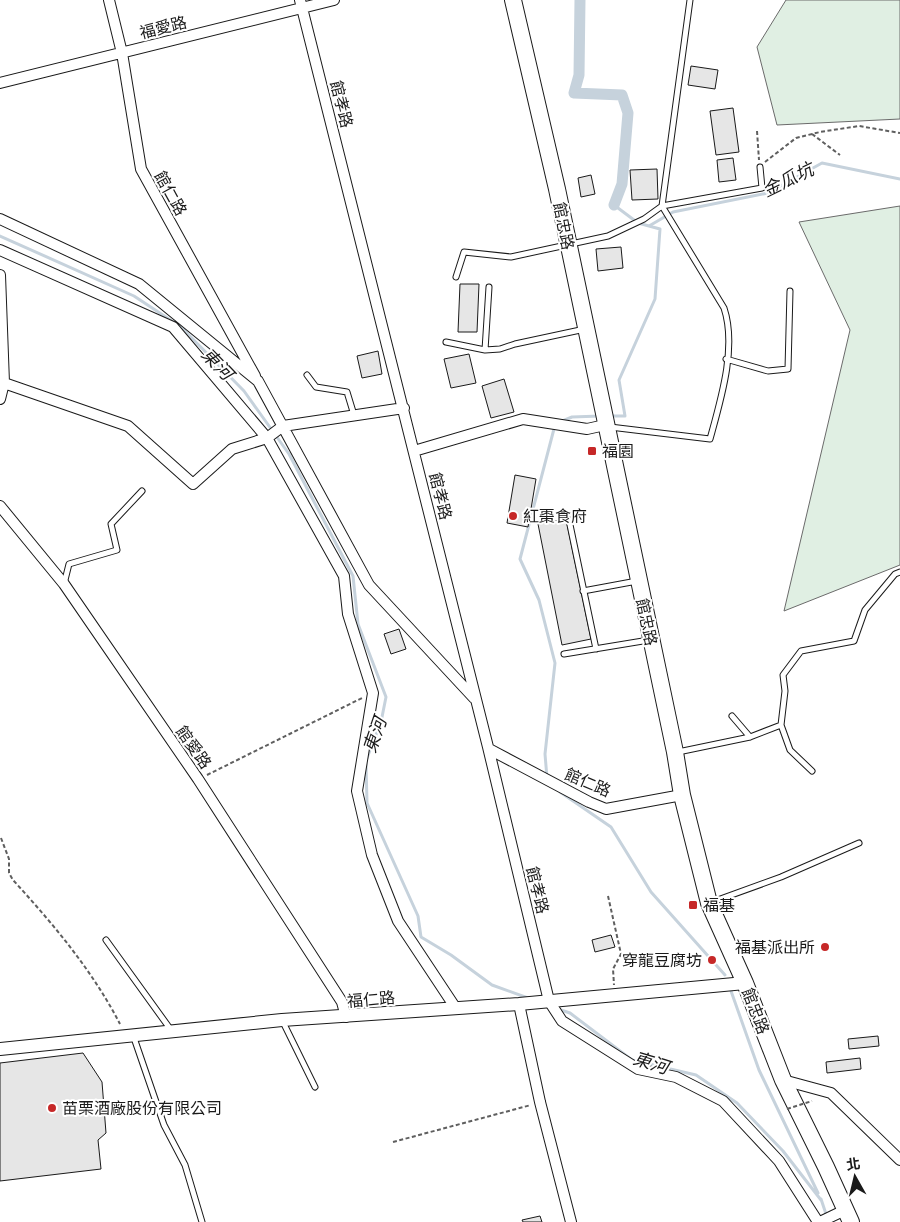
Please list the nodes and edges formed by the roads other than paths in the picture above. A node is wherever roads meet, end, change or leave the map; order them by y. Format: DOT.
graph roads {
  1 [pos="109,0"];
  2 [pos="334,0"];
  3 [pos="513,0"];
  4 [pos="690,0"];
  5 [pos="301,4"];
  6 [pos="122,53"];
  7 [pos="0,83"];
  8 [pos="760,167"];
  9 [pos="662,206"];
  10 [pos="0,219"];
  11 [pos="568,243"];
  12 [pos="0,250"];
  13 [pos="0,275"];
  14 [pos="456,277"];
  15 [pos="489,287"];
  16 [pos="790,291"];
  17 [pos="585,329"];
  18 [pos="446,342"];
  19 [pos="485,350"];
  20 [pos="726,359"];
  21 [pos="307,374"];
  22 [pos="258,381"];
  23 [pos="4,383"];
  24 [pos="0,399"];
  25 [pos="404,408"];
  26 [pos="354,415"];
  27 [pos="605,425"];
  28 [pos="283,426"];
  29 [pos="267,438"];
  30 [pos="414,451"];
  31 [pos="142,491"];
  32 [pos="0,506"];
  33 [pos="569,520"];
  34 [pos="900,572"];
  35 [pos="638,581"];
  36 [pos="64,584"];
  37 [pos="584,591"];
  38 [pos="651,640"];
  39 [pos="596,649"];
  40 [pos="564,654"];
  41 [pos="475,698"];
  42 [pos="732,716"];
  43 [pos="781,724"];
  44 [pos="750,737"];
  45 [pos="489,749"];
  46 [pos="675,752"];
  47 [pos="812,771"];
  48 [pos="682,794"];
  49 [pos="859,843"];
  50 [pos="709,903"];
  51 [pos="106,940"];
  52 [pos="745,982"];
  53 [pos="549,1001"];
  54 [pos="519,1004"];
  55 [pos="455,1007"];
  56 [pos="346,1017"];
  57 [pos="282,1020"];
  58 [pos="171,1031"];
  59 [pos="129,1035"];
  60 [pos="0,1049"];
  61 [pos="783,1080"];
  62 [pos="315,1087"];
  63 [pos="900,1160"];
  64 [pos="848,1216"];
  65 [pos="202,1222"];
  66 [pos="571,1222"];
  67 [pos="819,1222"];
  1 -- 6 [label="street, 館仁路"];
  2 -- 5 [label="street, 福愛路"];
  3 -- 11 [label="main road, 館忠路"];
  4 -- 9 [label="lane"];
  5 -- 6 [label="street, 福愛路"];
  5 -- 25 [label="street, 館孝路"];
  6 -- 7 [label="street, 福愛路"];
  6 -- 22 [label="street, 館仁路"];
  8 -- 9 [label="lane"];
  9 -- 11 [label="lane"];
  9 -- 20 [label="lane"];
  10 -- 22 [label="street"];
  11 -- 14 [label="lane"];
  11 -- 17 [label="main road, 館忠路"];
  12 -- 29 [label="street"];
  13 -- 23 [label="street"];
  15 -- 19 [label="lane"];
  16 -- 20 [label="lane"];
  17 -- 19 [label="lane"];
  17 -- 27 [label="main road, 館忠路"];
  18 -- 19 [label="lane"];
  20 -- 27 [label="lane"];
  21 -- 26 [label="lane"];
  22 -- 28 [label="street, 館仁路"];
  23 -- 24 [label="street"];
  23 -- 29 [label="street"];
  25 -- 26 [label="street"];
  25 -- 30 [label="street, 館孝路"];
  26 -- 28 [label="street"];
  27 -- 30 [label="street"];
  27 -- 35 [label="main road, 館忠路"];
  28 -- 29 [label="street"];
  28 -- 41 [label="street, 館仁路"];
  29 -- 55 [label="street"];
  30 -- 41 [label="street, 館孝路"];
  31 -- 36 [label="lane"];
  32 -- 36 [label="street, 館愛路"];
  33 -- 37 [label="lane"];
  34 -- 43 [label="lane"];
  35 -- 37 [label="lane"];
  35 -- 38 [label="main road, 館忠路"];
  36 -- 56 [label="street, 館愛路"];
  37 -- 39 [label="lane"];
  38 -- 39 [label="lane"];
  38 -- 46 [label="main road, 館忠路"];
  39 -- 40 [label="lane"];
  41 -- 45 [label="street, 館孝路"];
  42 -- 44 [label="lane"];
  43 -- 44 [label="lane"];
  43 -- 47 [label="lane"];
  44 -- 46 [label="lane"];
  45 -- 48 [label="street, 館仁路"];
  45 -- 53 [label="street, 館孝路"];
  46 -- 48 [label="main road, 館忠路"];
  48 -- 50 [label="main road, 館忠路"];
  49 -- 50 [label="lane"];
  50 -- 52 [label="main road, 館忠路"];
  51 -- 58 [label="lane"];
  52 -- 53 [label="street, 福仁路"];
  52 -- 61 [label="main road, 館忠路"];
  53 -- 54 [label="street, 福仁路"];
  53 -- 67 [label="street"];
  54 -- 55 [label="street, 福仁路"];
  54 -- 66 [label="street"];
  55 -- 56 [label="street, 福仁路"];
  56 -- 57 [label="street, 福仁路"];
  57 -- 58 [label="street, 福仁路"];
  57 -- 62 [label="lane"];
  58 -- 59 [label="street, 福仁路"];
  59 -- 60 [label="street, 福仁路"];
  59 -- 65 [label="lane"];
  61 -- 63 [label="street"];
  61 -- 64 [label="main road, 館忠路"];
  64 -- 67 [label="street"];
}
